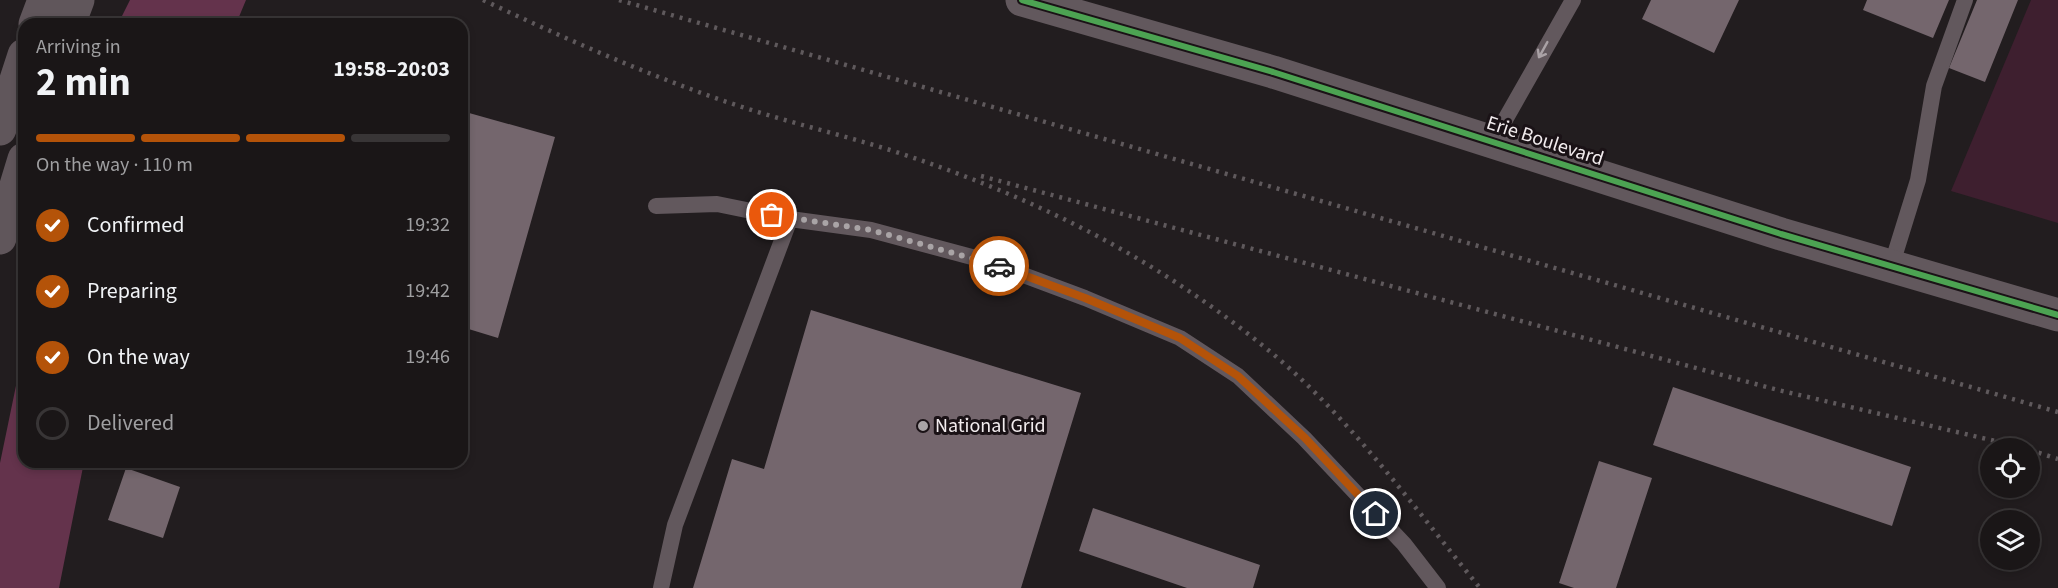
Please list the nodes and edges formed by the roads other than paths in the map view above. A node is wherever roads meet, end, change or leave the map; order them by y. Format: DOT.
graph roads {
  1 [pos="44,0"];
  2 [pos="78,0"];
  3 [pos="1022,0"];
  4 [pos="1573,0"];
  5 [pos="1965,0"];
  6 [pos="37,18"];
  7 [pos="71,18"];
  8 [pos="18,74"];
  9 [pos="0,129"];
  10 [pos="1493,141"];
  11 [pos="18,179"];
  12 [pos="656,206"];
  13 [pos="790,219"];
  14 [pos="0,238"];
  15 [pos="1892,267"];
  16 [pos="2058,315"];
  17 [pos="661,588"];
  18 [pos="1438,588"];
  1 -- 6 [label="highway"];
  2 -- 7 [label="highway"];
  3 -- 10 [label="street, Erie Boulevard"];
  4 -- 10 [label="lane, one-way"];
  5 -- 15 [label="lane"];
  8 -- 9 [label="highway"];
  10 -- 15 [label="street, Erie Boulevard"];
  11 -- 14 [label="highway"];
  12 -- 13 [label="lane"];
  13 -- 17 [label="lane"];
  13 -- 18 [label="lane"];
  15 -- 16 [label="street, Erie Boulevard"];
}
